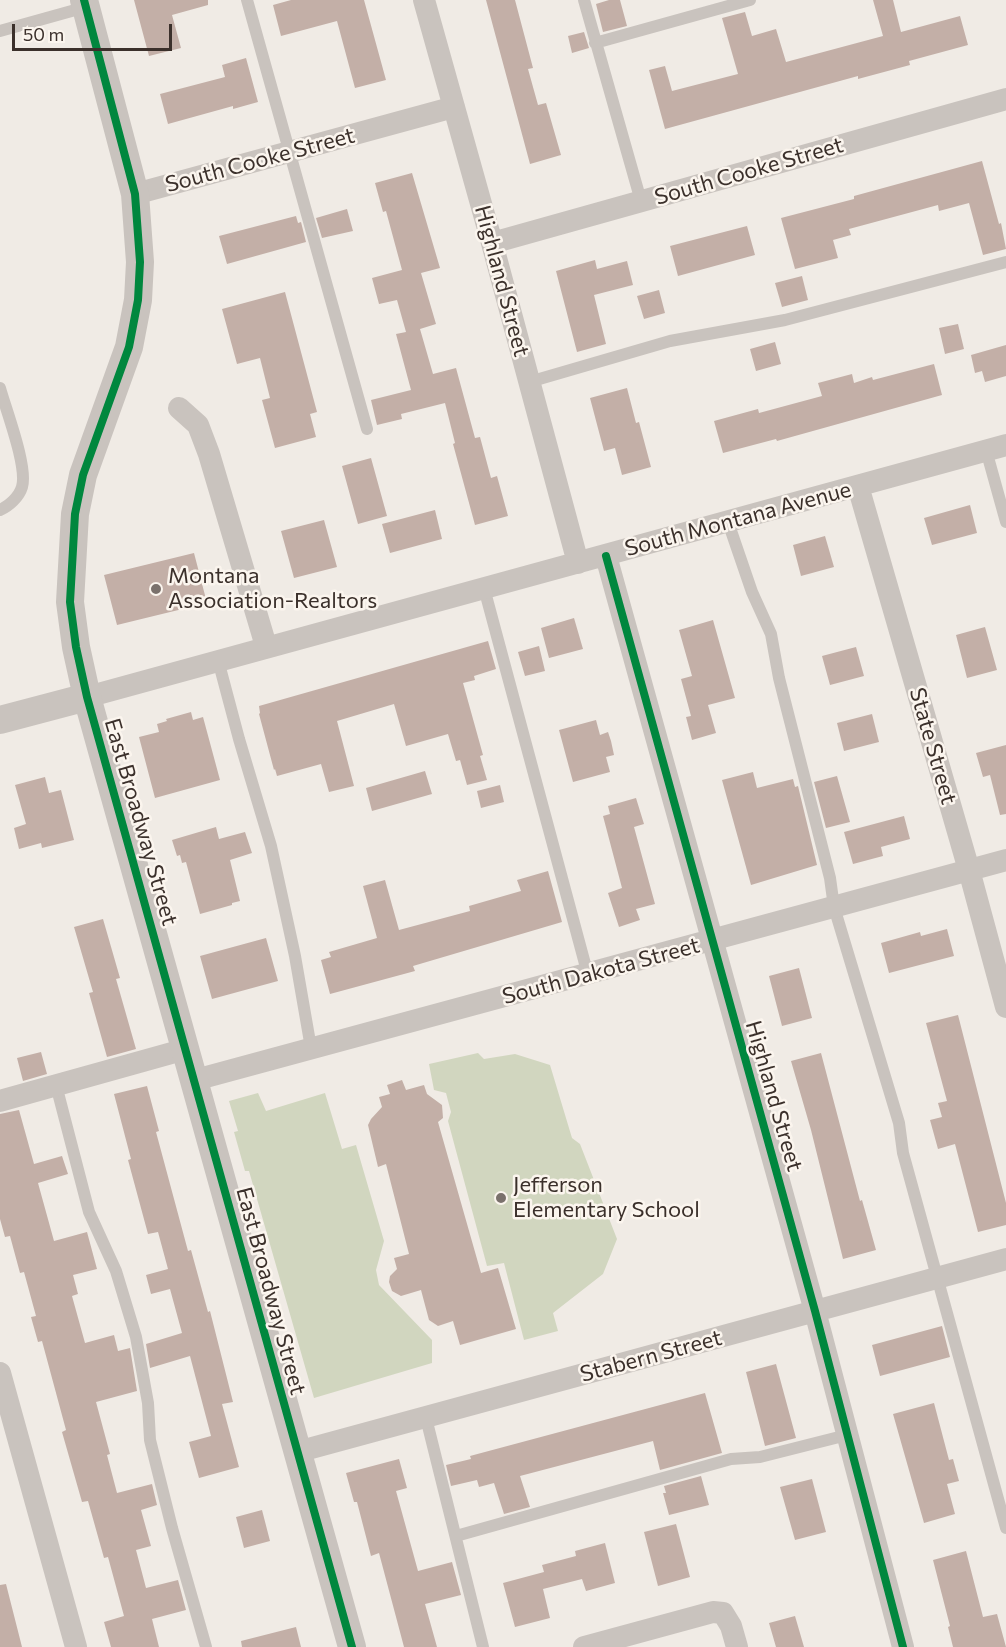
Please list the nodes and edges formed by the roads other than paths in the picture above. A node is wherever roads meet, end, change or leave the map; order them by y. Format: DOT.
graph roads {
  1 [pos="247,0"];
  2 [pos="424,0"];
  3 [pos="584,0"];
  4 [pos="750,0"];
  5 [pos="85,4"];
  6 [pos="0,31"];
  7 [pos="596,43"];
  8 [pos="1006,99"];
  9 [pos="454,107"];
  10 [pos="290,152"];
  11 [pos="135,195"];
  12 [pos="641,201"];
  13 [pos="492,243"];
  14 [pos="1006,262"];
  15 [pos="529,382"];
  16 [pos="0,388"];
  17 [pos="179,408"];
  18 [pos="367,429"];
  19 [pos="996,447"];
  20 [pos="858,486"];
  21 [pos="0,510"];
  22 [pos="728,522"];
  23 [pos="1006,522"];
  24 [pos="606,555"];
  25 [pos="578,563"];
  26 [pos="484,588"];
  27 [pos="266,646"];
  28 [pos="218,660"];
  29 [pos="87,697"];
  30 [pos="0,720"];
  31 [pos="1006,860"];
  32 [pos="969,870"];
  33 [pos="834,907"];
  34 [pos="712,940"];
  35 [pos="588,975"];
  36 [pos="1006,1007"];
  37 [pos="311,1048"];
  38 [pos="186,1049"];
  39 [pos="195,1080"];
  40 [pos="56,1085"];
  41 [pos="0,1101"];
  42 [pos="1006,1259"];
  43 [pos="938,1278"];
  44 [pos="815,1311"];
  45 [pos="0,1373"];
  46 [pos="426,1418"];
  47 [pos="847,1435"];
  48 [pos="297,1452"];
  49 [pos="1006,1528"];
  50 [pos="456,1536"];
  51 [pos="75,1647"];
  52 [pos="206,1647"];
  53 [pos="352,1647"];
  54 [pos="483,1647"];
  55 [pos="584,1647"];
  56 [pos="736,1647"];
  57 [pos="903,1647"];
  1 -- 10 [label="lane"];
  2 -- 9 [label="street, Highland Street"];
  3 -- 7 [label="lane"];
  4 -- 7 [label="lane"];
  5 -- 6 [label="lane"];
  5 -- 11 [label="street, East Broadway Street"];
  7 -- 12 [label="lane"];
  8 -- 12 [label="street, South Cooke Street"];
  9 -- 10 [label="street, South Cooke Street"];
  9 -- 13 [label="street, Highland Street"];
  10 -- 11 [label="street, South Cooke Street"];
  10 -- 18 [label="lane"];
  11 -- 29 [label="street, East Broadway Street"];
  12 -- 13 [label="street, South Cooke Street"];
  13 -- 15 [label="street, Highland Street"];
  14 -- 15 [label="lane"];
  15 -- 25 [label="street, Highland Street"];
  16 -- 21 [label="lane"];
  17 -- 27 [label="street"];
  19 -- 20 [label="street, South Montana Avenue"];
  19 -- 23 [label="lane"];
  20 -- 22 [label="street, South Montana Avenue"];
  20 -- 32 [label="street, State Street"];
  22 -- 24 [label="street, South Montana Avenue"];
  22 -- 33 [label="lane"];
  24 -- 25 [label="street, South Montana Avenue"];
  24 -- 34 [label="street, Highland Street"];
  25 -- 26 [label="street, South Montana Avenue"];
  26 -- 27 [label="street, South Montana Avenue"];
  26 -- 35 [label="lane"];
  27 -- 28 [label="street, South Montana Avenue"];
  28 -- 29 [label="street, South Montana Avenue"];
  28 -- 37 [label="lane"];
  29 -- 30 [label="street"];
  29 -- 38 [label="street, East Broadway Street"];
  31 -- 32 [label="street, South Dakota Street"];
  32 -- 33 [label="street, South Dakota Street"];
  32 -- 36 [label="street, State Street"];
  33 -- 34 [label="street, South Dakota Street"];
  33 -- 43 [label="lane"];
  34 -- 35 [label="street, South Dakota Street"];
  34 -- 44 [label="street, Highland Street"];
  35 -- 37 [label="street, South Dakota Street"];
  37 -- 39 [label="street, South Dakota Street"];
  38 -- 39 [label="street, East Broadway Street"];
  38 -- 40 [label="street"];
  39 -- 48 [label="street, East Broadway Street"];
  40 -- 41 [label="street"];
  40 -- 52 [label="lane"];
  42 -- 43 [label="street, Stabern Street"];
  43 -- 44 [label="street, Stabern Street"];
  43 -- 49 [label="lane"];
  44 -- 46 [label="street, Stabern Street"];
  44 -- 47 [label="street, Highland Street"];
  45 -- 51 [label="street"];
  46 -- 48 [label="street, Stabern Street"];
  46 -- 50 [label="lane"];
  47 -- 50 [label="lane"];
  47 -- 57 [label="street, Highland Street"];
  48 -- 53 [label="street, East Broadway Street"];
  50 -- 54 [label="lane"];
  55 -- 56 [label="street"];
}
